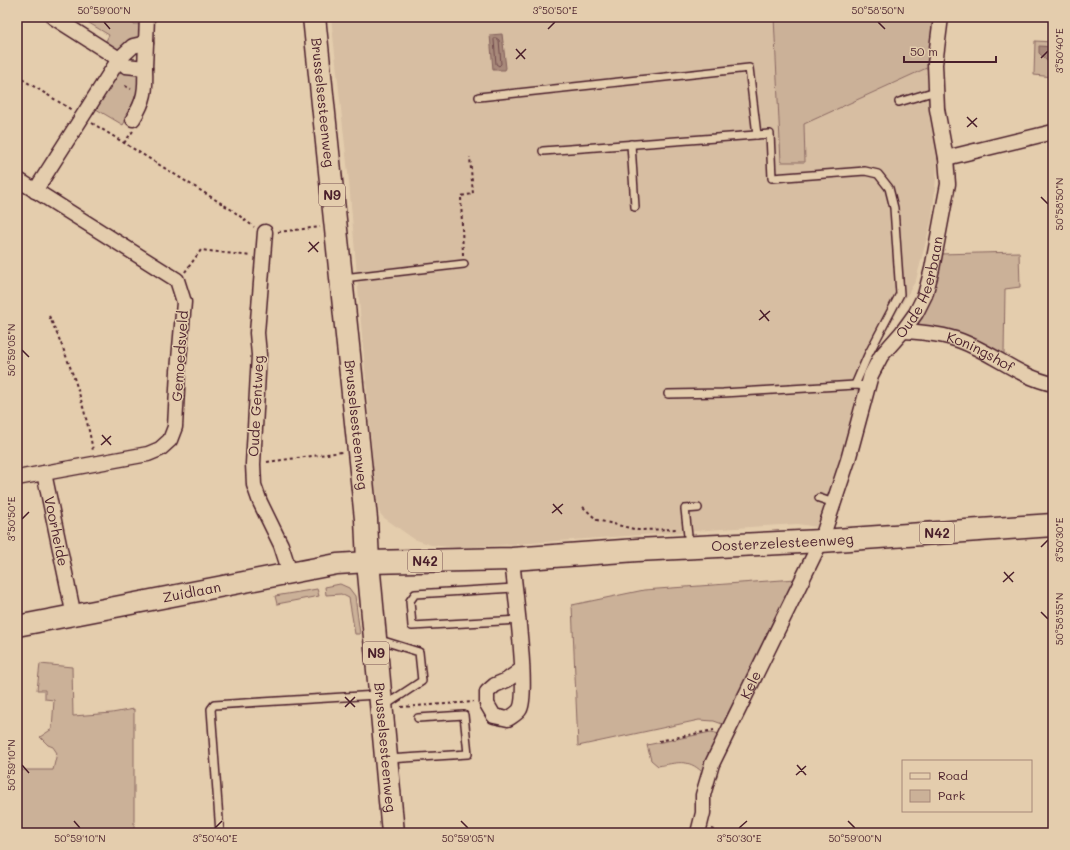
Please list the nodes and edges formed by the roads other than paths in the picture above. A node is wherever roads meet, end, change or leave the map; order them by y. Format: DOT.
graph roads {
  1 [pos="53,17"];
  2 [pos="147,17"];
  3 [pos="314,17"];
  4 [pos="940,17"];
  5 [pos="146,43"];
  6 [pos="119,59"];
  7 [pos="145,68"];
  8 [pos="936,91"];
  9 [pos="479,97"];
  10 [pos="899,102"];
  11 [pos="133,119"];
  12 [pos="1053,132"];
  13 [pos="756,135"];
  14 [pos="631,144"];
  15 [pos="543,151"];
  16 [pos="946,158"];
  17 [pos="17,179"];
  18 [pos="35,191"];
  19 [pos="635,207"];
  20 [pos="265,232"];
  21 [pos="464,264"];
  22 [pos="340,278"];
  23 [pos="903,331"];
  24 [pos="1053,384"];
  25 [pos="861,385"];
  26 [pos="668,394"];
  27 [pos="44,473"];
  28 [pos="17,478"];
  29 [pos="819,498"];
  30 [pos="834,503"];
  31 [pos="698,508"];
  32 [pos="1053,525"];
  33 [pos="688,538"];
  34 [pos="821,541"];
  35 [pos="512,559"];
  36 [pos="368,562"];
  37 [pos="290,573"];
  38 [pos="514,588"];
  39 [pos="74,616"];
  40 [pos="518,620"];
  41 [pos="17,626"];
  42 [pos="375,638"];
  43 [pos="522,669"];
  44 [pos="380,701"];
  45 [pos="418,718"];
  46 [pos="386,759"];
  47 [pos="220,833"];
  48 [pos="393,833"];
  49 [pos="698,833"];
  1 -- 6 [label="street"];
  2 -- 5 [label="street"];
  3 -- 22 [label="main road, Brusselsesteenweg / N9"];
  4 -- 8 [label="street, Oude Heerbaan"];
  5 -- 6 [label="street"];
  5 -- 7 [label="street"];
  6 -- 7 [label="street"];
  6 -- 18 [label="street"];
  7 -- 11 [label="street"];
  8 -- 10 [label="lane"];
  8 -- 16 [label="street, Oude Heerbaan"];
  9 -- 13 [label="lane"];
  12 -- 16 [label="street"];
  13 -- 14 [label="lane"];
  13 -- 25 [label="lane"];
  14 -- 15 [label="lane"];
  14 -- 19 [label="lane"];
  16 -- 23 [label="street, Oude Heerbaan"];
  17 -- 18 [label="street"];
  18 -- 27 [label="street, Gemoedsveld"];
  20 -- 37 [label="street, Oude Gentweg"];
  21 -- 22 [label="lane"];
  22 -- 36 [label="main road, Brusselsesteenweg / N9"];
  23 -- 24 [label="street, Koningshof"];
  23 -- 25 [label="street, Oude Heerbaan"];
  25 -- 26 [label="lane"];
  25 -- 30 [label="street, Oude Heerbaan"];
  27 -- 28 [label="street"];
  27 -- 39 [label="street, Voorheide"];
  29 -- 30 [label="lane"];
  30 -- 34 [label="street, Oude Heerbaan"];
  31 -- 33 [label="lane"];
  32 -- 34 [label="main road, Oosterzelesteenweg / N42"];
  33 -- 34 [label="main road, Oosterzelesteenweg / N42"];
  33 -- 35 [label="main road, Oosterzelesteenweg / N42"];
  34 -- 49 [label="street, Kele"];
  35 -- 36 [label="main road, Oosterzelesteenweg / N42"];
  35 -- 38 [label="street"];
  36 -- 37 [label="main road, Zuidlaan"];
  36 -- 42 [label="main road, Brusselsesteenweg / N9"];
  37 -- 39 [label="main road, Zuidlaan"];
  38 -- 40 [label="street"];
  38 -- 40 [label="lane"];
  39 -- 41 [label="main road, Zuidlaan"];
  40 -- 43 [label="street"];
  42 -- 44 [label="main road, Brusselsesteenweg / N9"];
  42 -- 44 [label="lane"];
  43 -- 43 [label="street"];
  44 -- 46 [label="main road, Brusselsesteenweg / N9"];
  44 -- 47 [label="lane"];
  45 -- 46 [label="lane"];
  46 -- 48 [label="main road, Brusselsesteenweg / N9"];
}
